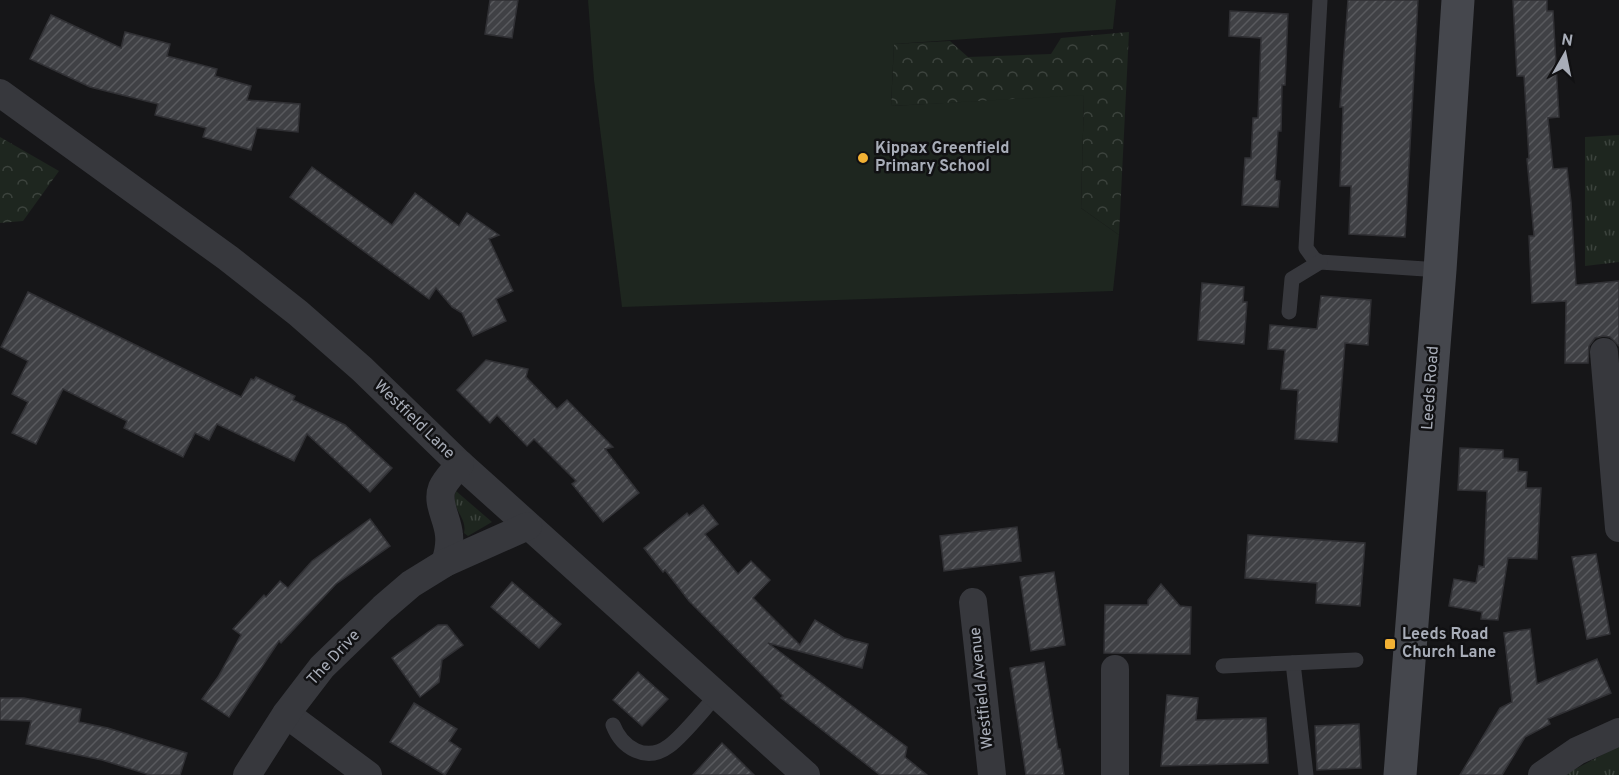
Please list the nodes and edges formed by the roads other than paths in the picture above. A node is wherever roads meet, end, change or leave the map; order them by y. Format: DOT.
graph roads {
  1 [pos="1320,0"];
  2 [pos="1458,0"];
  3 [pos="0,93"];
  4 [pos="1320,262"];
  5 [pos="1440,270"];
  6 [pos="1290,312"];
  7 [pos="1604,352"];
  8 [pos="460,464"];
  9 [pos="528,526"];
  10 [pos="1619,528"];
  11 [pos="445,563"];
  12 [pos="973,602"];
  13 [pos="1356,660"];
  14 [pos="1293,663"];
  15 [pos="1223,666"];
  16 [pos="1114,669"];
  17 [pos="717,695"];
  18 [pos="286,714"];
  19 [pos="613,725"];
  20 [pos="1619,732"];
  21 [pos="247,775"];
  22 [pos="368,775"];
  23 [pos="806,775"];
  24 [pos="992,775"];
  25 [pos="1115,775"];
  26 [pos="1306,775"];
  27 [pos="1400,775"];
  28 [pos="1542,775"];
  1 -- 4 [label="lane"];
  2 -- 5 [label="main road, Leeds Road"];
  3 -- 8 [label="street, Westfield Lane"];
  4 -- 5 [label="lane"];
  4 -- 6 [label="lane"];
  5 -- 27 [label="main road, Leeds Road"];
  7 -- 10 [label="street"];
  8 -- 9 [label="street, Westfield Lane"];
  8 -- 11 [label="street"];
  9 -- 11 [label="street, The Drive"];
  9 -- 17 [label="street, Westfield Lane"];
  11 -- 18 [label="street, The Drive"];
  12 -- 24 [label="street, Westfield Avenue"];
  13 -- 14 [label="lane"];
  14 -- 15 [label="lane"];
  14 -- 26 [label="lane"];
  16 -- 25 [label="street"];
  17 -- 19 [label="lane"];
  17 -- 23 [label="street, Westfield Lane"];
  18 -- 21 [label="street, The Drive"];
  18 -- 22 [label="street"];
  20 -- 28 [label="street"];
}
